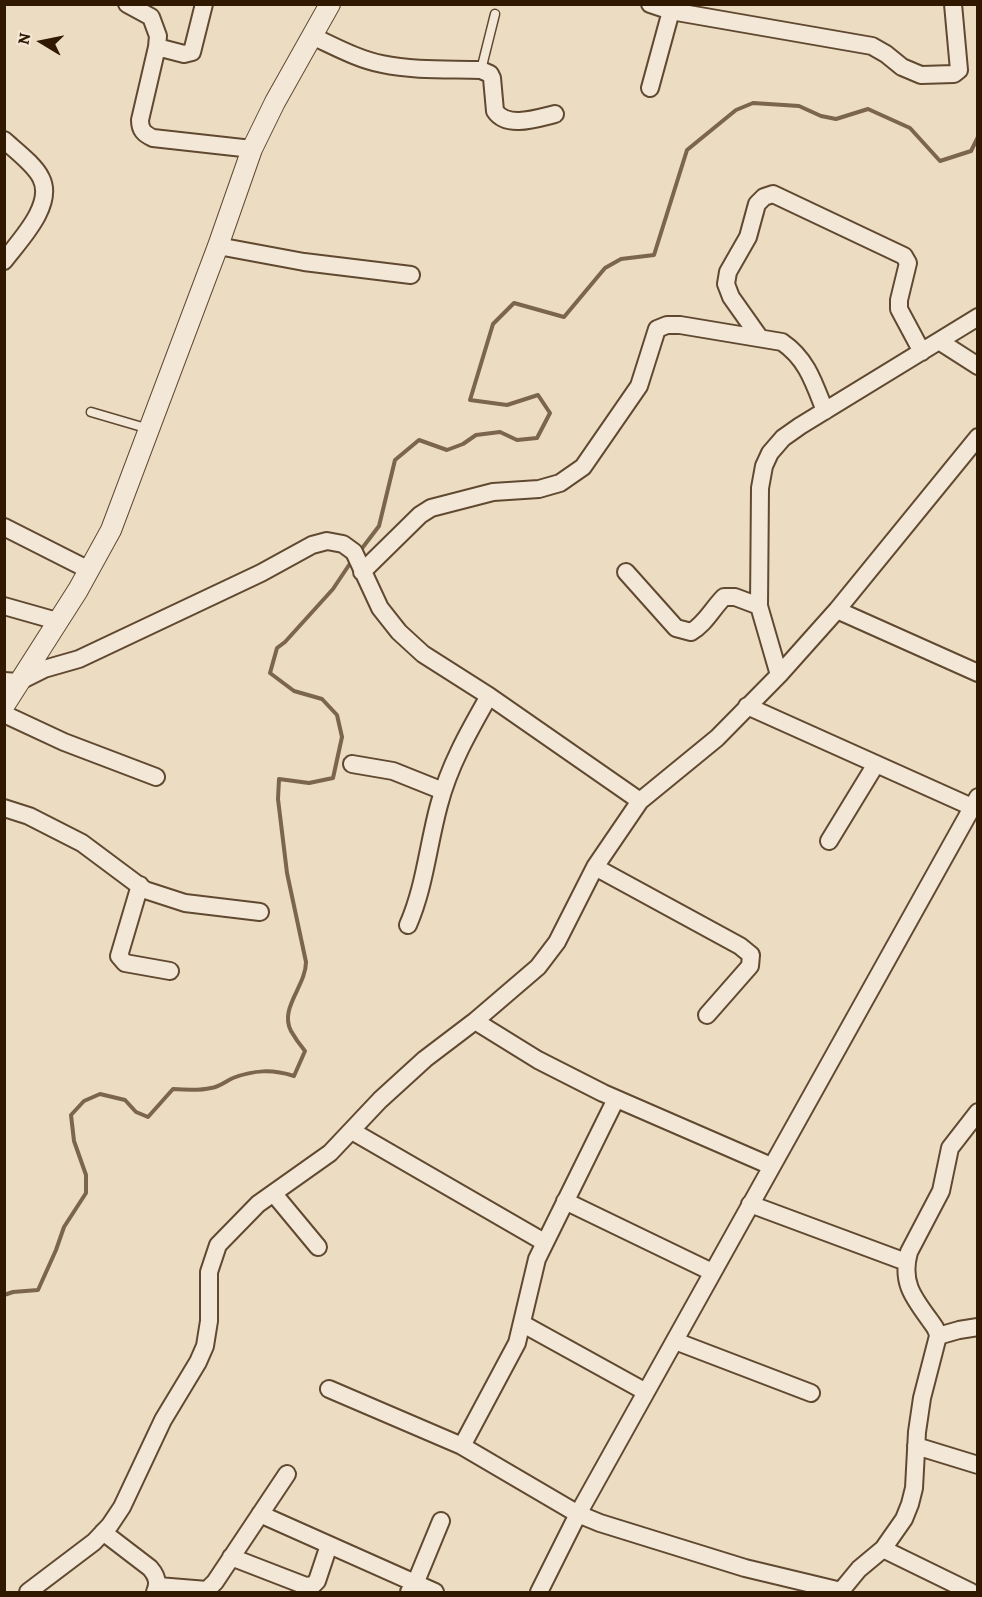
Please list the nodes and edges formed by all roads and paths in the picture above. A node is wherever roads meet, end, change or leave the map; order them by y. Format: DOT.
graph roads {
  1 [pos="127,4"];
  2 [pos="204,4"];
  3 [pos="330,4"];
  4 [pos="650,4"];
  5 [pos="952,4"];
  6 [pos="672,8"];
  7 [pos="495,14"];
  8 [pos="312,36"];
  9 [pos="157,47"];
  10 [pos="481,70"];
  11 [pos="650,88"];
  12 [pos="555,114"];
  13 [pos="4,140"];
  14 [pos="252,149"];
  15 [pos="218,246"];
  16 [pos="4,261"];
  17 [pos="411,275"];
  18 [pos="978,317"];
  19 [pos="760,338"];
  20 [pos="939,341"];
  21 [pos="921,352"];
  22 [pos="978,366"];
  23 [pos="825,411"];
  24 [pos="91,412"];
  25 [pos="149,429"];
  26 [pos="978,436"];
  27 [pos="4,527"];
  28 [pos="89,570"];
  29 [pos="362,572"];
  30 [pos="626,572"];
  31 [pos="4,606"];
  32 [pos="759,606"];
  33 [pos="837,610"];
  34 [pos="57,621"];
  35 [pos="978,673"];
  36 [pos="779,675"];
  37 [pos="11,681"];
  38 [pos="489,696"];
  39 [pos="4,706"];
  40 [pos="747,706"];
  41 [pos="4,714"];
  42 [pos="352,764"];
  43 [pos="876,764"];
  44 [pos="156,777"];
  45 [pos="443,791"];
  46 [pos="640,801"];
  47 [pos="975,802"];
  48 [pos="4,808"];
  49 [pos="829,841"];
  50 [pos="595,867"];
  51 [pos="140,885"];
  52 [pos="260,912"];
  53 [pos="408,924"];
  54 [pos="170,971"];
  55 [pos="707,1015"];
  56 [pos="475,1021"];
  57 [pos="616,1099"];
  58 [pos="978,1112"];
  59 [pos="352,1131"];
  60 [pos="771,1166"];
  61 [pos="274,1194"];
  62 [pos="565,1201"];
  63 [pos="750,1204"];
  64 [pos="544,1242"];
  65 [pos="318,1247"];
  66 [pos="906,1262"];
  67 [pos="712,1272"];
  68 [pos="523,1324"];
  69 [pos="978,1328"];
  70 [pos="938,1336"];
  71 [pos="675,1341"];
  72 [pos="329,1389"];
  73 [pos="646,1392"];
  74 [pos="811,1393"];
  75 [pos="462,1446"];
  76 [pos="916,1446"];
  77 [pos="978,1465"];
  78 [pos="287,1474"];
  79 [pos="260,1514"];
  80 [pos="578,1514"];
  81 [pos="441,1521"];
  82 [pos="103,1532"];
  83 [pos="329,1545"];
  84 [pos="883,1550"];
  85 [pos="231,1557"];
  86 [pos="412,1588"];
  87 [pos="157,1589"];
  88 [pos="207,1591"];
  89 [pos="841,1592"];
  90 [pos="28,1593"];
  91 [pos="435,1593"];
  92 [pos="539,1593"];
  93 [pos="971,1593"];
  1 -- 9 [label="street"];
  2 -- 9 [label="street"];
  3 -- 8 [label="street"];
  4 -- 6 [label="street"];
  5 -- 6 [label="street"];
  6 -- 11 [label="street"];
  7 -- 10 [label="lane"];
  8 -- 10 [label="street"];
  8 -- 14 [label="street"];
  9 -- 14 [label="street"];
  10 -- 12 [label="street"];
  13 -- 16 [label="street"];
  14 -- 15 [label="street"];
  15 -- 17 [label="street"];
  15 -- 25 [label="street"];
  18 -- 20 [label="street"];
  19 -- 21 [label="street"];
  19 -- 23 [label="street"];
  19 -- 29 [label="street"];
  20 -- 21 [label="street"];
  20 -- 22 [label="street"];
  21 -- 23 [label="street"];
  23 -- 32 [label="street"];
  24 -- 25 [label="lane"];
  25 -- 28 [label="street"];
  26 -- 33 [label="street"];
  27 -- 28 [label="street"];
  28 -- 34 [label="street"];
  29 -- 37 [label="street"];
  29 -- 38 [label="street"];
  30 -- 32 [label="street"];
  31 -- 34 [label="street"];
  32 -- 36 [label="street"];
  33 -- 35 [label="street"];
  33 -- 36 [label="street"];
  34 -- 37 [label="street"];
  36 -- 40 [label="street"];
  37 -- 39 [label="street"];
  38 -- 45 [label="street"];
  38 -- 46 [label="street"];
  40 -- 43 [label="street"];
  40 -- 46 [label="street"];
  41 -- 44 [label="street"];
  42 -- 45 [label="street"];
  43 -- 47 [label="street"];
  43 -- 49 [label="street"];
  45 -- 53 [label="street"];
  46 -- 50 [label="street"];
  47 -- 60 [label="street"];
  48 -- 51 [label="street"];
  50 -- 55 [label="street"];
  50 -- 56 [label="street"];
  51 -- 52 [label="street"];
  51 -- 54 [label="street"];
  56 -- 57 [label="street"];
  56 -- 59 [label="street"];
  57 -- 60 [label="street"];
  57 -- 62 [label="street"];
  58 -- 66 [label="street"];
  59 -- 61 [label="street"];
  59 -- 64 [label="street"];
  60 -- 63 [label="street"];
  61 -- 65 [label="street"];
  61 -- 82 [label="street"];
  62 -- 64 [label="street"];
  62 -- 67 [label="street"];
  63 -- 66 [label="street"];
  63 -- 67 [label="street"];
  64 -- 68 [label="street"];
  66 -- 70 [label="street"];
  67 -- 71 [label="street"];
  68 -- 73 [label="street"];
  68 -- 75 [label="street"];
  69 -- 70 [label="street"];
  70 -- 76 [label="street"];
  71 -- 73 [label="street"];
  71 -- 74 [label="street"];
  72 -- 75 [label="street"];
  73 -- 80 [label="street"];
  75 -- 80 [label="street"];
  76 -- 77 [label="street"];
  76 -- 84 [label="street"];
  78 -- 79 [label="street"];
  79 -- 83 [label="street"];
  79 -- 85 [label="street"];
  80 -- 89 [label="street"];
  80 -- 92 [label="street"];
  81 -- 86 [label="street"];
  82 -- 87 [label="street"];
  82 -- 90 [label="street"];
  83 -- 85 [label="street"];
  83 -- 86 [label="street"];
  84 -- 89 [label="street"];
  84 -- 93 [label="street"];
  85 -- 88 [label="street"];
  86 -- 91 [label="street"];
  87 -- 88 [label="street"];
}
